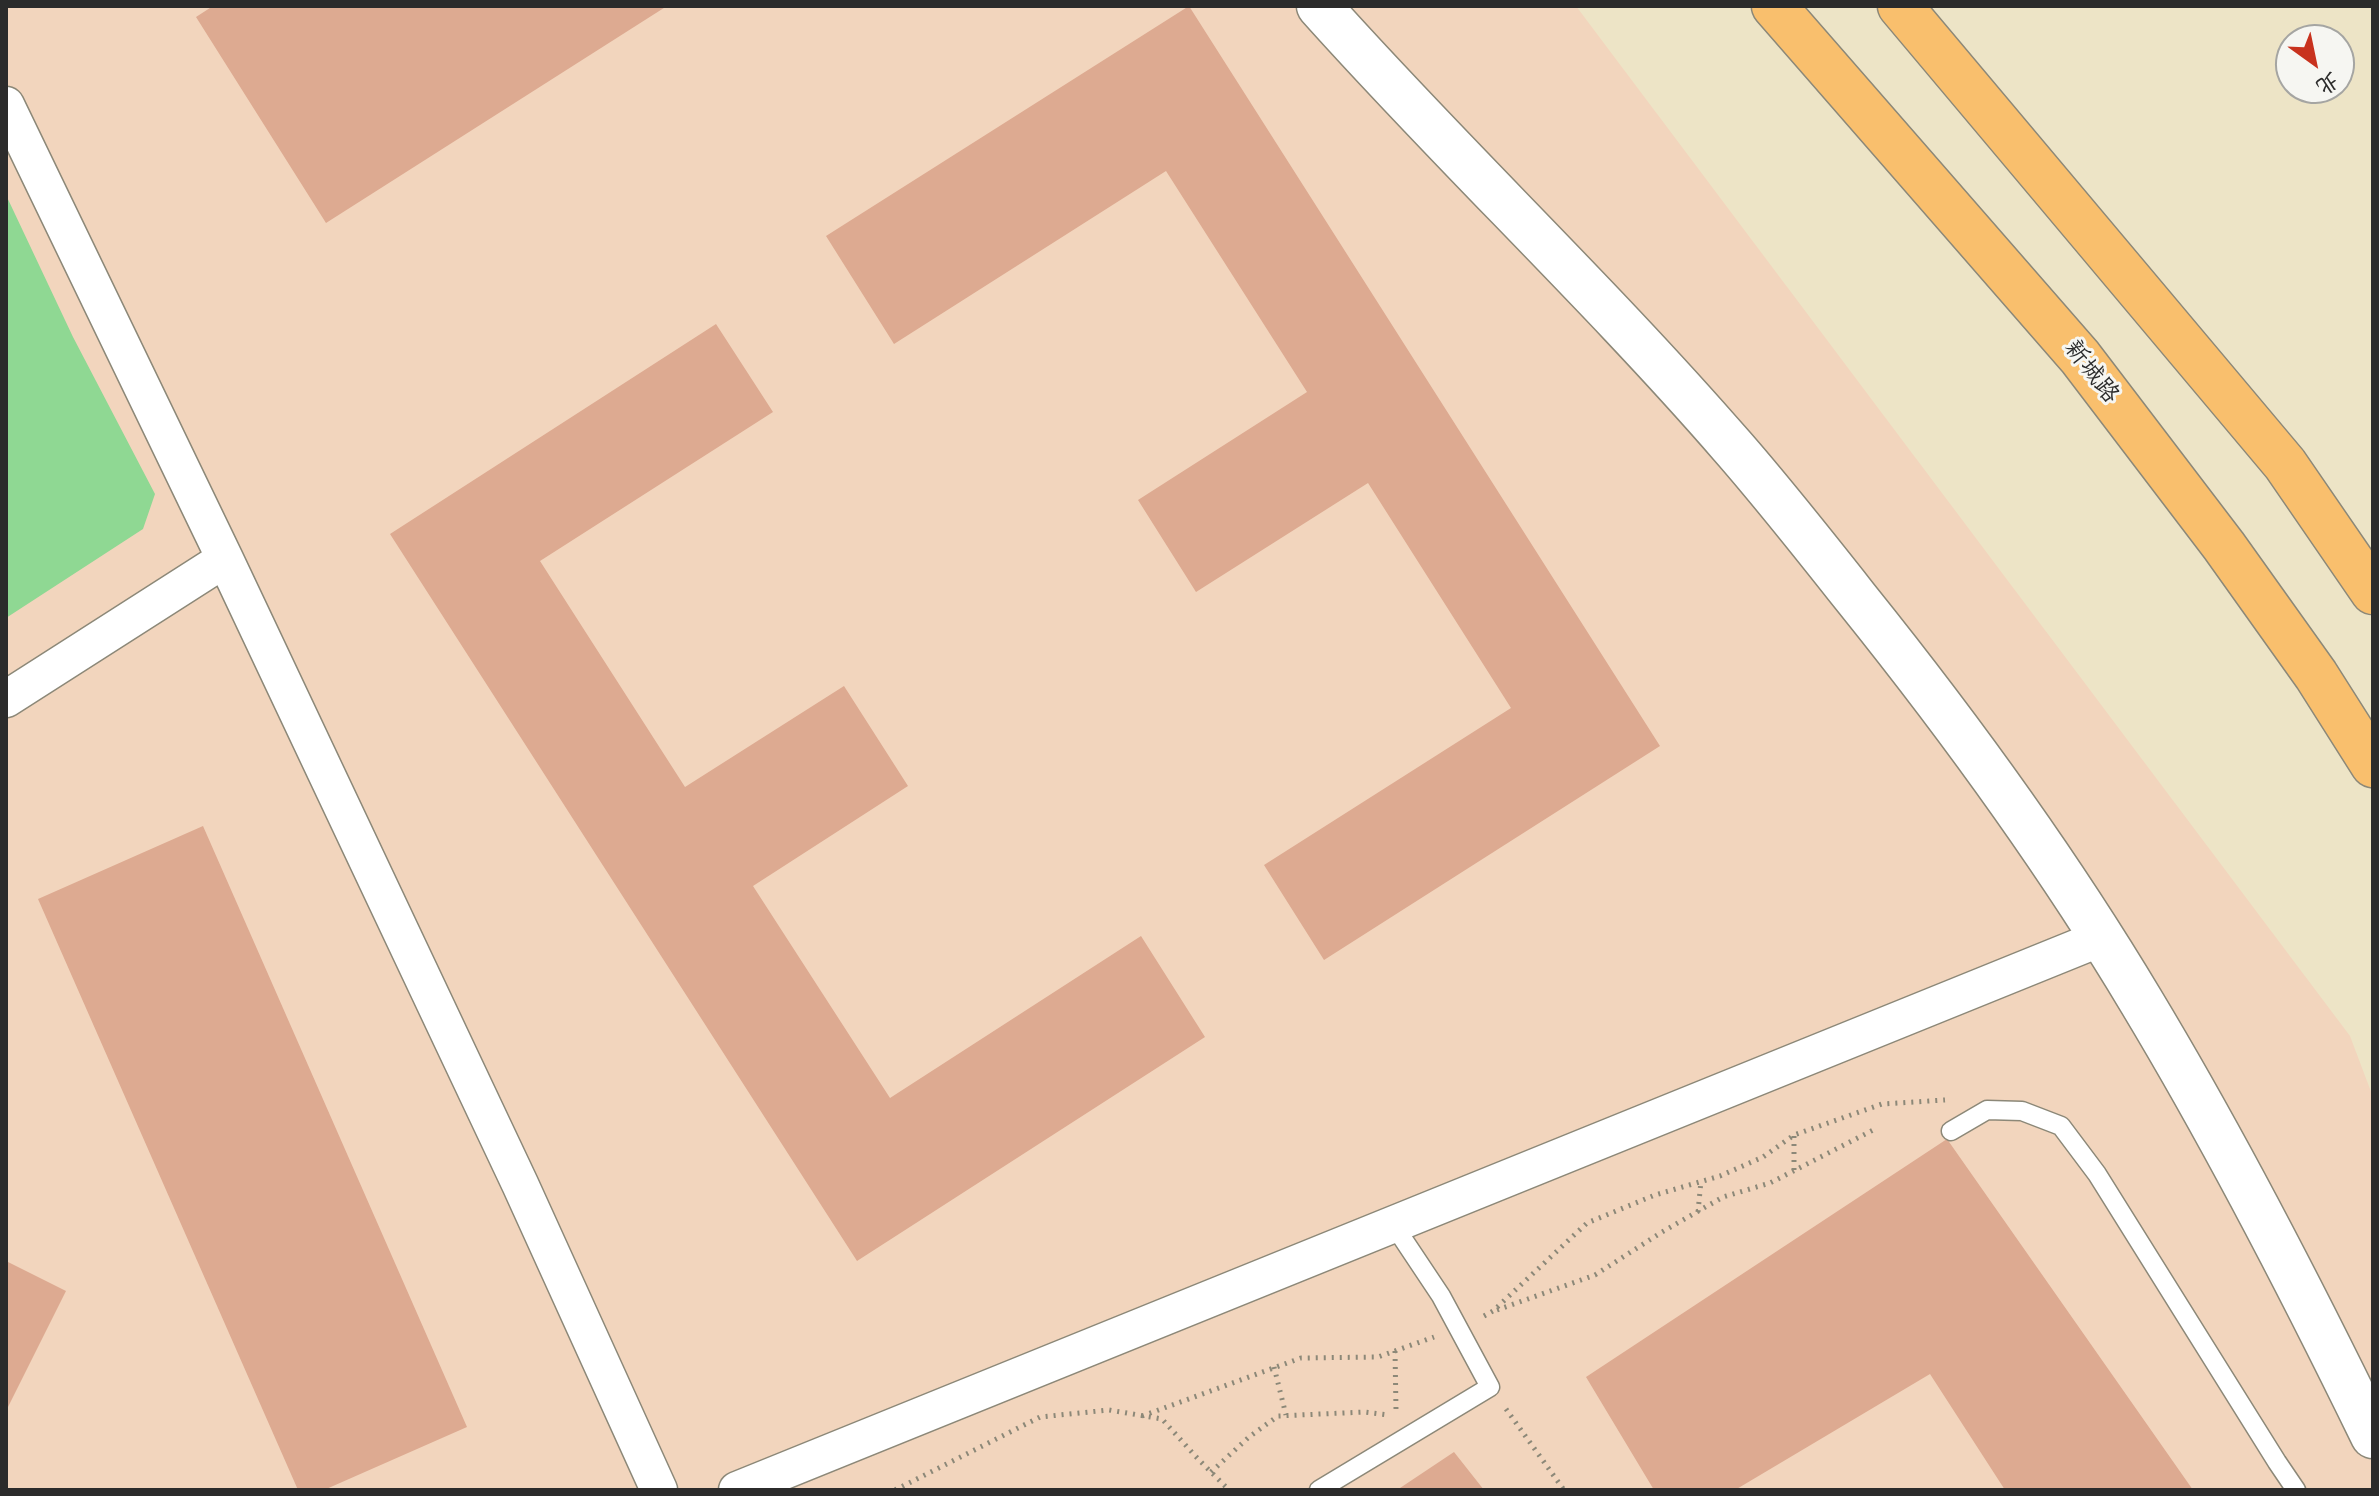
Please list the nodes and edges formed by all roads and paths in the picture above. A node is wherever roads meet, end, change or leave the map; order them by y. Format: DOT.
graph roads {
  1 [pos="1319,6"];
  2 [pos="1774,6"];
  3 [pos="1900,6"];
  4 [pos="6,105"];
  5 [pos="225,559"];
  6 [pos="2373,592"];
  7 [pos="6,699"];
  8 [pos="2373,765"];
  9 [pos="2101,938"];
  10 [pos="1948,1101"];
  11 [pos="1877,1128"];
  12 [pos="1951,1131"];
  13 [pos="1794,1135"];
  14 [pos="1794,1170"];
  15 [pos="1701,1181"];
  16 [pos="1698,1212"];
  17 [pos="1393,1224"];
  18 [pos="1493,1311"];
  19 [pos="1458,1328"];
  20 [pos="1395,1351"];
  21 [pos="1274,1367"];
  22 [pos="1490,1387"];
  23 [pos="1286,1415"];
  24 [pos="1142,1416"];
  25 [pos="2373,1436"];
  26 [pos="1211,1472"];
  27 [pos="659,1490"];
  28 [pos="737,1490"];
  29 [pos="895,1490"];
  30 [pos="1229,1490"];
  31 [pos="1319,1490"];
  32 [pos="1564,1490"];
  33 [pos="2296,1490"];
  1 -- 9 [label="street"];
  2 -- 8 [label="main road, 新城路"];
  3 -- 6 [label="main road"];
  4 -- 5 [label="street"];
  5 -- 7 [label="street"];
  5 -- 27 [label="street"];
  9 -- 17 [label="street"];
  9 -- 25 [label="street"];
  10 -- 13 [label="path"];
  11 -- 14 [label="path"];
  12 -- 33 [label="lane"];
  13 -- 14 [label="path"];
  13 -- 15 [label="path"];
  14 -- 16 [label="path"];
  15 -- 16 [label="path"];
  15 -- 18 [label="path"];
  16 -- 18 [label="path"];
  17 -- 19 [label="lane"];
  17 -- 28 [label="street"];
  18 -- 19 [label="path"];
  19 -- 20 [label="path"];
  19 -- 22 [label="lane"];
  20 -- 21 [label="path"];
  20 -- 23 [label="path"];
  21 -- 23 [label="path"];
  21 -- 24 [label="path"];
  22 -- 31 [label="lane"];
  22 -- 32 [label="path"];
  23 -- 26 [label="path"];
  24 -- 26 [label="path"];
  24 -- 29 [label="path"];
  26 -- 30 [label="path"];
}
